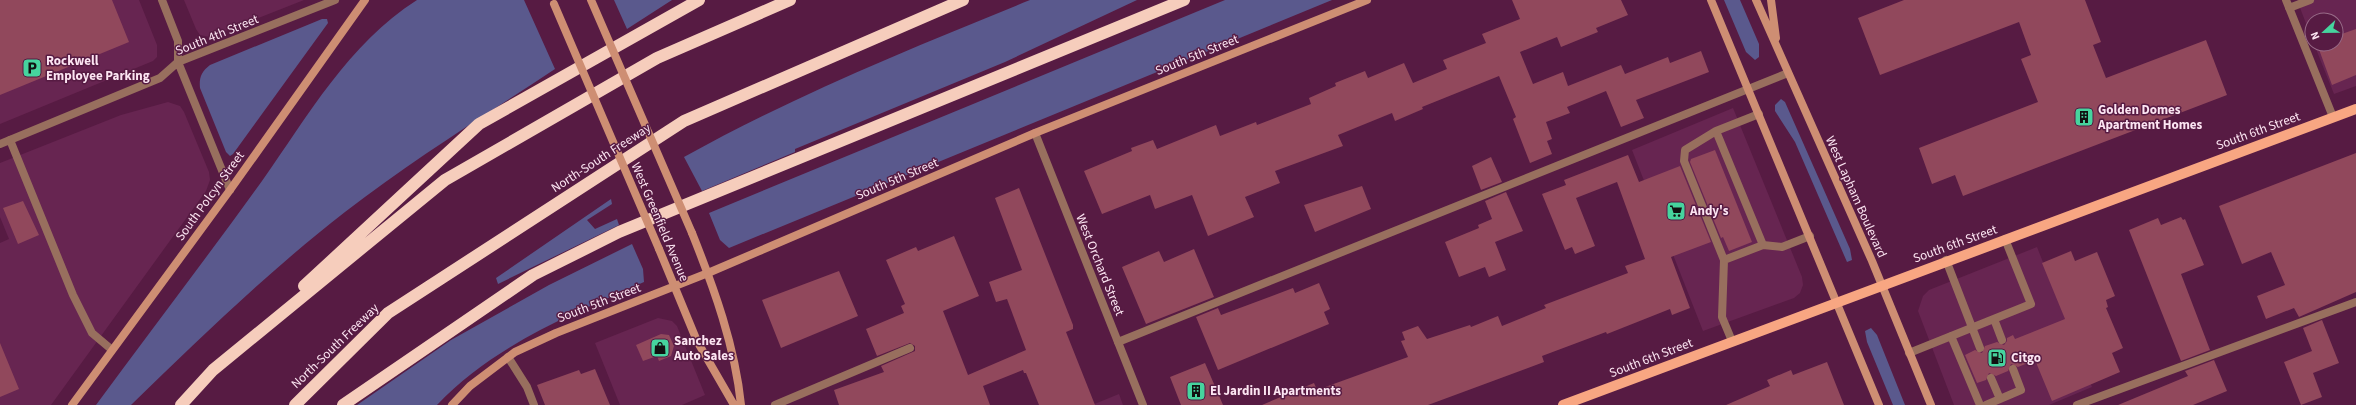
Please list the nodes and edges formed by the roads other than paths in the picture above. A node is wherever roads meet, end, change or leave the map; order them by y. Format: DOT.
graph roads {
  1 [pos="162,0"];
  2 [pos="335,0"];
  3 [pos="365,0"];
  4 [pos="591,0"];
  5 [pos="695,0"];
  6 [pos="698,0"];
  7 [pos="790,0"];
  8 [pos="963,0"];
  9 [pos="1184,0"];
  10 [pos="1367,0"];
  11 [pos="1711,0"];
  12 [pos="1756,0"];
  13 [pos="1771,0"];
  14 [pos="2286,0"];
  15 [pos="2310,0"];
  16 [pos="554,2"];
  17 [pos="2289,8"];
  18 [pos="682,9"];
  19 [pos="1777,47"];
  20 [pos="178,62"];
  21 [pos="1788,73"];
  22 [pos="1749,89"];
  23 [pos="2356,109"];
  24 [pos="1759,114"];
  25 [pos="2333,117"];
  26 [pos="1716,131"];
  27 [pos="1035,133"];
  28 [pos="10,140"];
  29 [pos="0,144"];
  30 [pos="230,190"];
  31 [pos="1810,236"];
  32 [pos="2005,239"];
  33 [pos="1762,245"];
  34 [pos="1724,260"];
  35 [pos="1946,260"];
  36 [pos="708,273"];
  37 [pos="1881,285"];
  38 [pos="675,286"];
  39 [pos="1836,302"];
  40 [pos="2356,302"];
  41 [pos="1994,319"];
  42 [pos="1972,328"];
  43 [pos="1952,336"];
  44 [pos="2002,340"];
  45 [pos="1732,341"];
  46 [pos="1118,342"];
  47 [pos="910,348"];
  48 [pos="1980,348"];
  49 [pos="111,349"];
  50 [pos="1910,353"];
  51 [pos="508,357"];
  52 [pos="2013,369"];
  53 [pos="213,370"];
  54 [pos="1991,378"];
  55 [pos="2000,399"];
  56 [pos="72,405"];
  57 [pos="181,405"];
  58 [pos="294,405"];
  59 [pos="343,405"];
  60 [pos="452,405"];
  61 [pos="534,405"];
  62 [pos="734,405"];
  63 [pos="741,405"];
  64 [pos="774,405"];
  65 [pos="1143,405"];
  66 [pos="1563,405"];
  67 [pos="1879,405"];
  68 [pos="1931,405"];
  69 [pos="1980,405"];
  70 [pos="1986,405"];
  71 [pos="2077,405"];
  1 -- 20 [label="street"];
  2 -- 20 [label="street, South 4th Street"];
  3 -- 30 [label="street, South Polcyn Street"];
  4 -- 36 [label="street, West Greenfield Avenue, bridge"];
  5 -- 18 [label="highway"];
  6 -- 18 [label="highway"];
  7 -- 53 [label="highway"];
  8 -- 58 [label="highway, North-South Freeway"];
  9 -- 59 [label="highway"];
  10 -- 27 [label="street, South 5th Street"];
  11 -- 22 [label="street"];
  12 -- 19 [label="street, West Lapham Boulevard"];
  13 -- 19 [label="street"];
  14 -- 17 [label="street"];
  15 -- 17 [label="street"];
  16 -- 38 [label="street, West Greenfield Avenue, bridge"];
  17 -- 25 [label="street"];
  18 -- 53 [label="highway"];
  19 -- 21 [label="street, West Lapham Boulevard"];
  20 -- 28 [label="street, South 4th Street"];
  20 -- 30 [label="street"];
  21 -- 22 [label="street"];
  21 -- 37 [label="street, West Lapham Boulevard"];
  22 -- 24 [label="street"];
  22 -- 46 [label="street"];
  23 -- 25 [label="main road, South 6th Street"];
  24 -- 26 [label="street"];
  24 -- 31 [label="street"];
  25 -- 32 [label="main road, South 6th Street"];
  26 -- 33 [label="street"];
  26 -- 34 [label="street"];
  27 -- 36 [label="street, South 5th Street"];
  27 -- 46 [label="street, West Orchard Street"];
  28 -- 29 [label="street, South 4th Street"];
  28 -- 49 [label="street"];
  30 -- 49 [label="street, South Polcyn Street"];
  31 -- 33 [label="street"];
  31 -- 39 [label="street"];
  32 -- 35 [label="main road, South 6th Street"];
  32 -- 41 [label="street"];
  33 -- 34 [label="street"];
  34 -- 45 [label="street"];
  35 -- 37 [label="main road, South 6th Street"];
  35 -- 42 [label="street"];
  36 -- 38 [label="street, South 5th Street"];
  36 -- 63 [label="street, West Greenfield Avenue"];
  37 -- 39 [label="main road, South 6th Street"];
  37 -- 50 [label="street, West Lapham Boulevard"];
  38 -- 51 [label="street, South 5th Street"];
  38 -- 62 [label="street, West Greenfield Avenue"];
  39 -- 45 [label="main road, South 6th Street"];
  39 -- 67 [label="street"];
  40 -- 71 [label="street"];
  41 -- 42 [label="street"];
  41 -- 44 [label="street"];
  42 -- 43 [label="street"];
  42 -- 48 [label="street"];
  43 -- 50 [label="street"];
  43 -- 69 [label="street"];
  45 -- 66 [label="main road, South 6th Street"];
  46 -- 65 [label="street, West Orchard Street"];
  47 -- 64 [label="street"];
  49 -- 56 [label="street, South Polcyn Street"];
  50 -- 68 [label="street, West Lapham Boulevard"];
  51 -- 60 [label="street, South 5th Street"];
  51 -- 61 [label="street"];
  52 -- 55 [label="street"];
  53 -- 57 [label="highway"];
  54 -- 55 [label="street"];
  55 -- 70 [label="street"];
}
